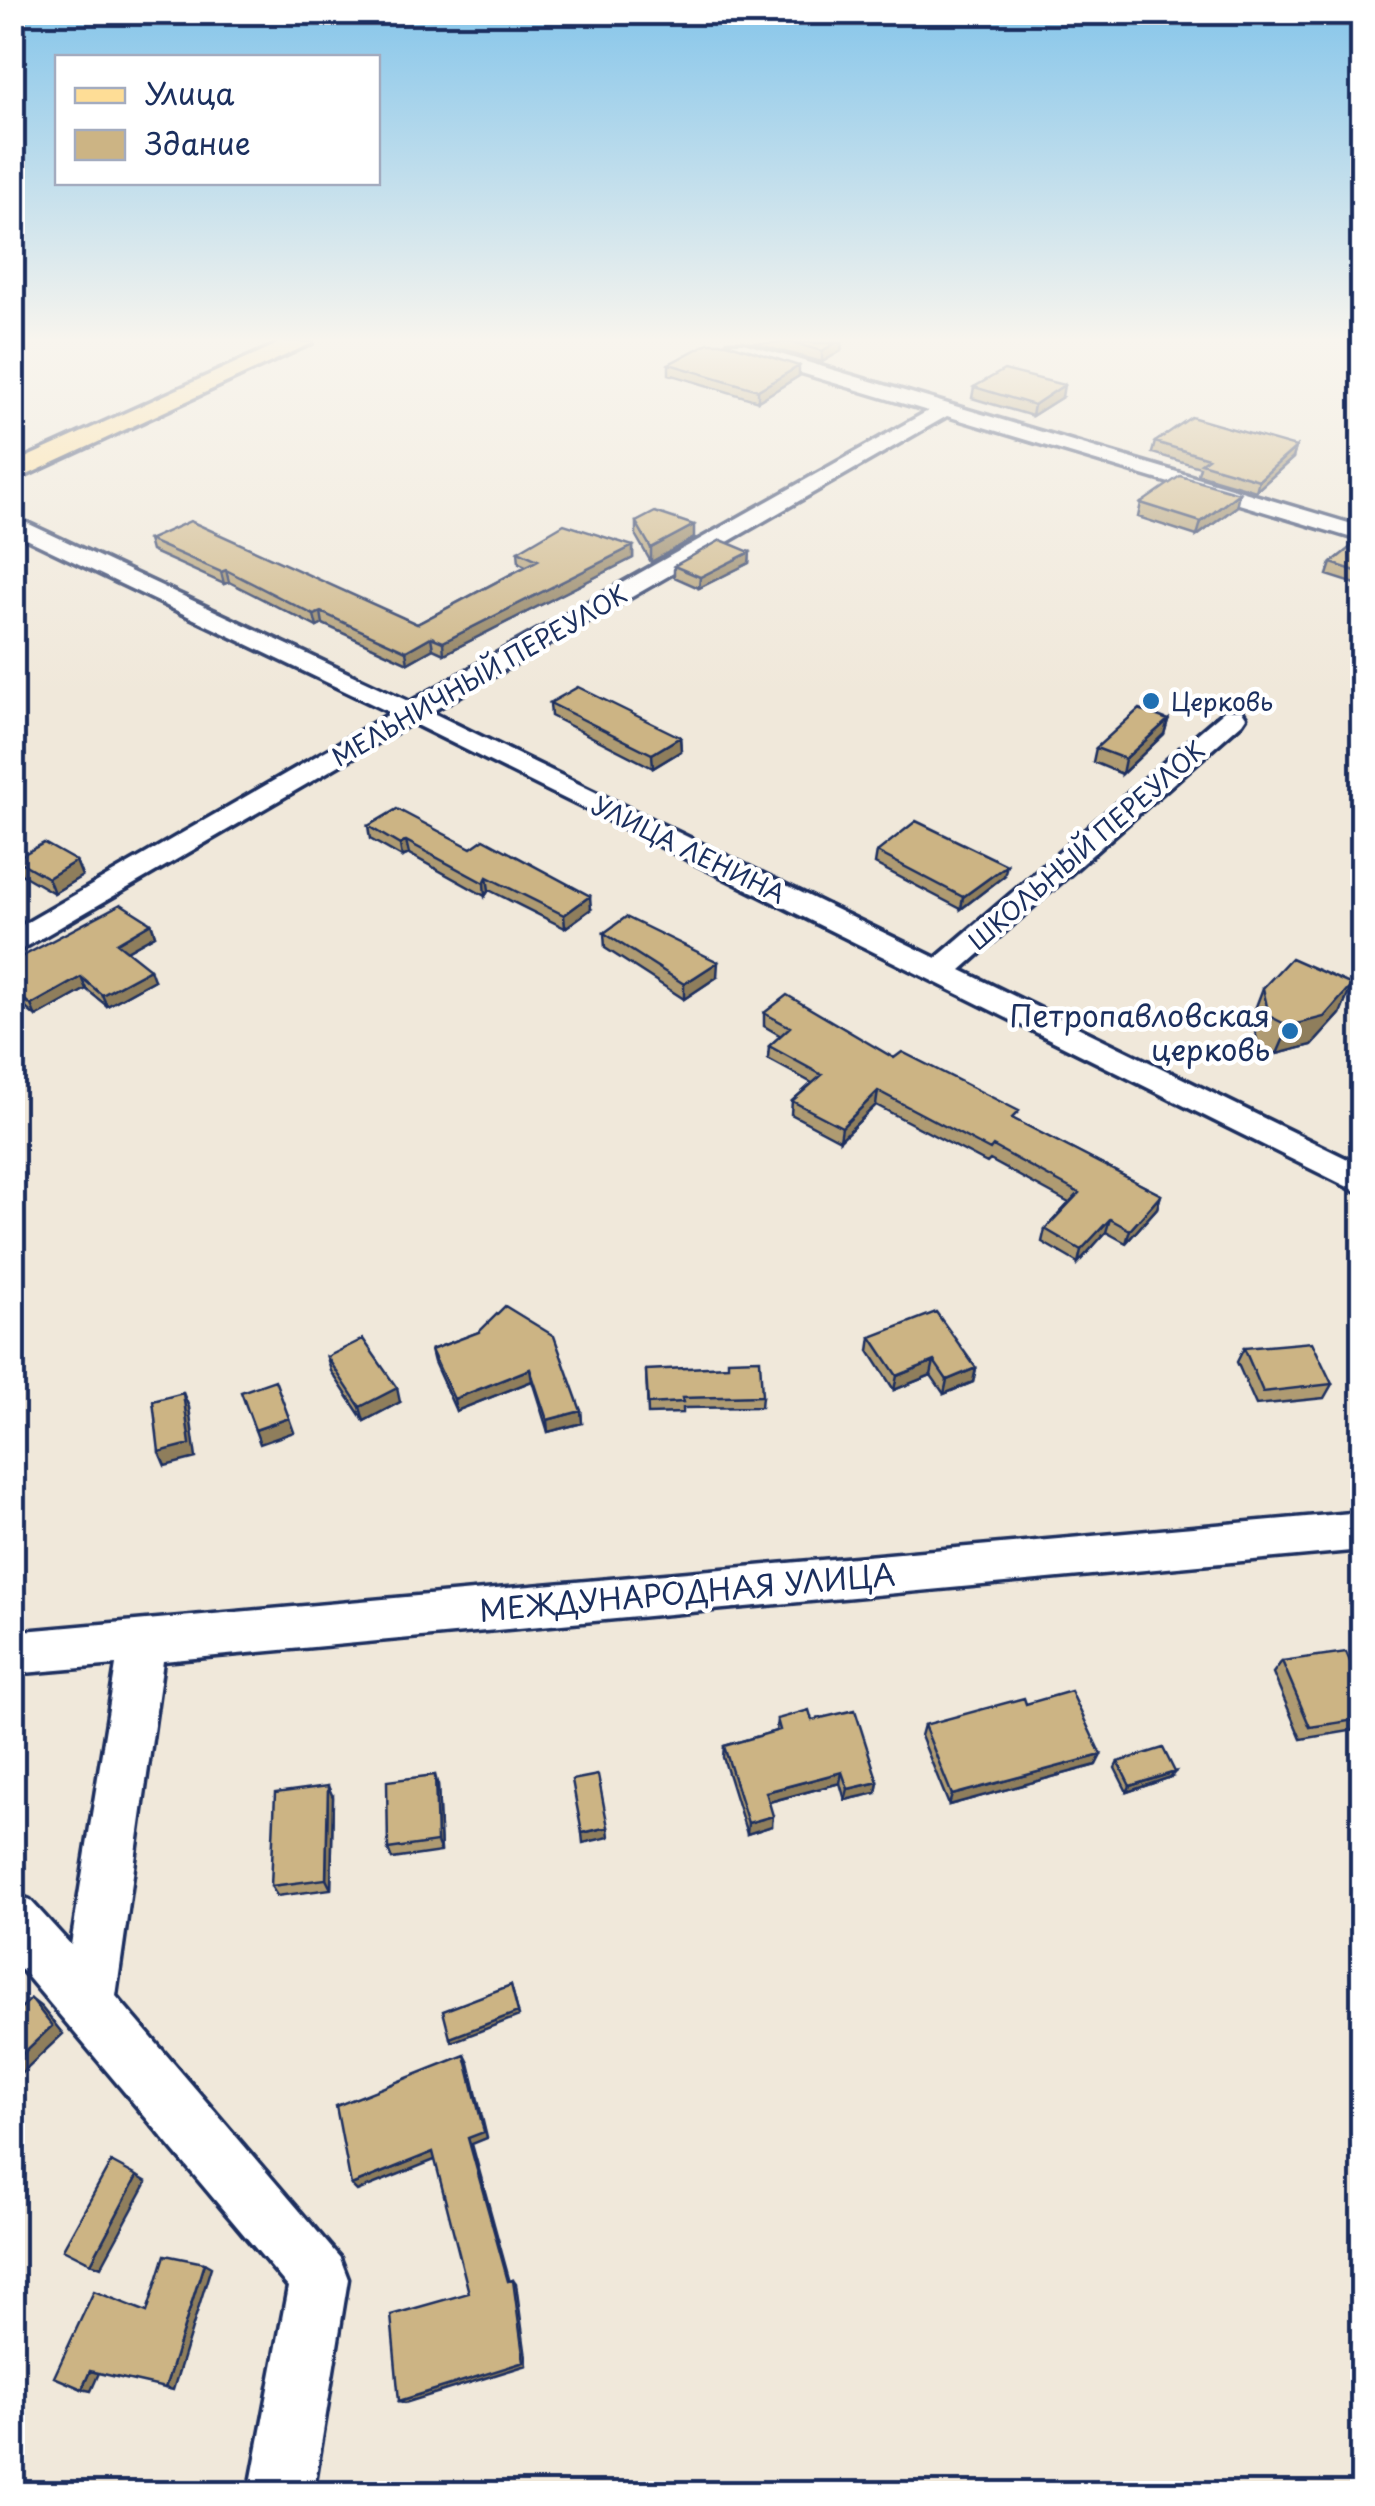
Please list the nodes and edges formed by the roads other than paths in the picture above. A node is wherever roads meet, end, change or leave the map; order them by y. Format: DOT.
graph roads {
  1 [pos="43,460"];
  2 [pos="855,460"];
  3 [pos="1118,460"];
  4 [pos="12,474"];
  5 [pos="12,523"];
  6 [pos="1362,534"];
  7 [pos="411,712"];
  8 [pos="1232,717"];
  9 [pos="12,945"];
  10 [pos="940,972"];
  11 [pos="1362,1181"];
  12 [pos="1362,1531"];
  13 [pos="144,1640"];
  14 [pos="12,1653"];
  15 [pos="12,1918"];
  16 [pos="88,2004"];
  17 [pos="281,2494"];
  1 -- 4 [label="main road"];
  2 -- 7 [label="street, МЕЛЬНИЧНЫЙ ПЕРЕУЛОК"];
  3 -- 6 [label="street"];
  5 -- 7 [label="street, УЛИЦА ЛЕНИНА"];
  7 -- 9 [label="street, МЕЛЬНИЧНЫЙ ПЕРЕУЛОК"];
  7 -- 10 [label="street, УЛИЦА ЛЕНИНА"];
  8 -- 10 [label="street, ШКОЛЬНЫЙ ПЕРЕУЛОК"];
  10 -- 11 [label="street, УЛИЦА ЛЕНИНА"];
  12 -- 13 [label="street, МЕЖДУНАРОДНАЯ УЛИЦА"];
  13 -- 14 [label="street, МЕЖДУНАРОДНАЯ УЛИЦА"];
  13 -- 16 [label="street"];
  15 -- 16 [label="street"];
  16 -- 17 [label="street"];
}
